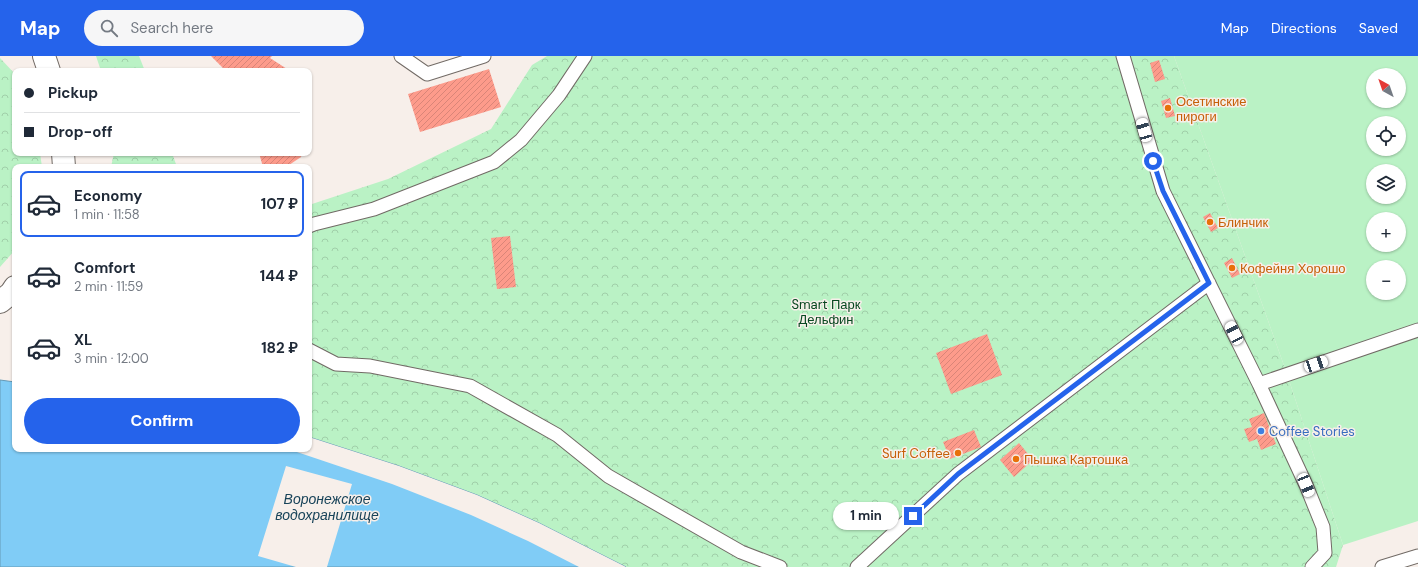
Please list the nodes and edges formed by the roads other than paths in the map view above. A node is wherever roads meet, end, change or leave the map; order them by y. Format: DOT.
graph roads {
  1 [pos="44,56"];
  2 [pos="401,56"];
  3 [pos="484,56"];
  4 [pos="585,56"];
  5 [pos="1123,56"];
  6 [pos="48,68"];
  7 [pos="312,225"];
  8 [pos="1209,283"];
  9 [pos="12,292"];
  10 [pos="0,302"];
  11 [pos="1418,330"];
  12 [pos="312,352"];
  13 [pos="1259,384"];
  14 [pos="1326,553"];
  15 [pos="1418,556"];
  16 [pos="780,567"];
  17 [pos="857,567"];
  18 [pos="1312,567"];
  19 [pos="1328,567"];
  20 [pos="1382,567"];
  1 -- 6 [label="street"];
  2 -- 3 [label="lane"];
  4 -- 7 [label="lane"];
  5 -- 8 [label="lane"];
  8 -- 13 [label="lane"];
  8 -- 17 [label="lane"];
  9 -- 10 [label="street"];
  11 -- 13 [label="lane"];
  12 -- 16 [label="lane"];
  13 -- 14 [label="lane"];
  14 -- 18 [label="lane"];
  14 -- 19 [label="lane"];
  15 -- 20 [label="lane"];
}
